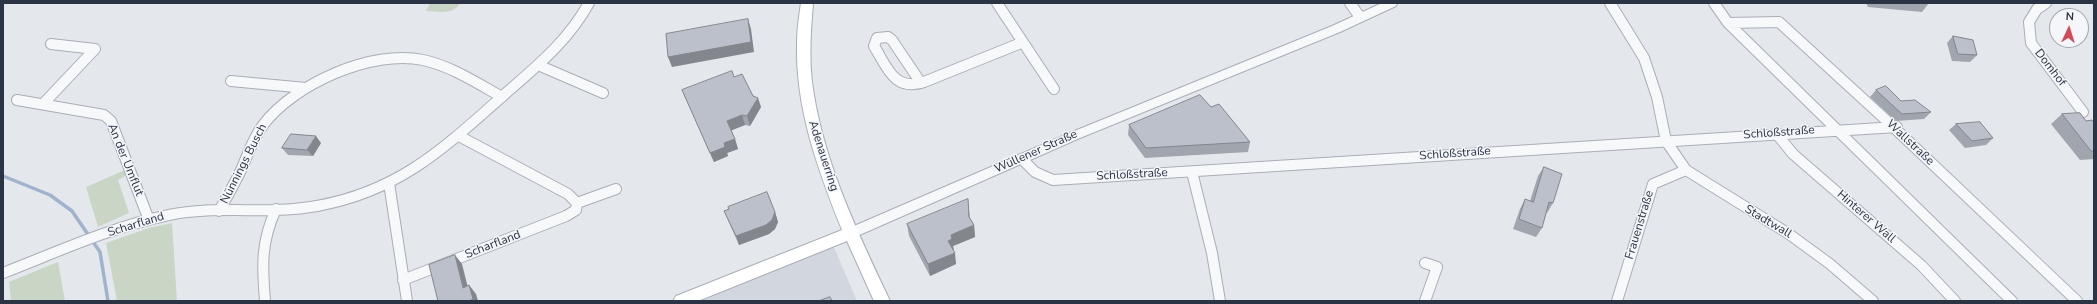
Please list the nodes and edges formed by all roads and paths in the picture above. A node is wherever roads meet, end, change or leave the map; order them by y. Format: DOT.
graph roads {
  1 [pos="588,3"];
  2 [pos="807,3"];
  3 [pos="996,3"];
  4 [pos="1350,3"];
  5 [pos="1392,3"];
  6 [pos="1610,3"];
  7 [pos="1714,3"];
  8 [pos="2046,3"];
  9 [pos="1360,17"];
  10 [pos="1728,23"];
  11 [pos="1021,43"];
  12 [pos="51,44"];
  13 [pos="538,65"];
  14 [pos="231,81"];
  15 [pos="921,83"];
  16 [pos="306,88"];
  17 [pos="1054,89"];
  18 [pos="603,93"];
  19 [pos="502,97"];
  20 [pos="17,100"];
  21 [pos="43,104"];
  22 [pos="2083,112"];
  23 [pos="1895,127"];
  24 [pos="1835,130"];
  25 [pos="1776,133"];
  26 [pos="459,136"];
  27 [pos="1666,140"];
  28 [pos="1022,159"];
  29 [pos="1686,170"];
  30 [pos="1192,172"];
  31 [pos="389,183"];
  32 [pos="616,189"];
  33 [pos="578,203"];
  34 [pos="276,209"];
  35 [pos="219,211"];
  36 [pos="149,220"];
  37 [pos="851,233"];
  38 [pos="1425,262"];
  39 [pos="3,273"];
  40 [pos="403,280"];
  41 [pos="266,301"];
  42 [pos="407,301"];
  43 [pos="681,301"];
  44 [pos="882,301"];
  45 [pos="1220,301"];
  46 [pos="1425,301"];
  47 [pos="1617,301"];
  48 [pos="1873,301"];
  49 [pos="1956,301"];
  50 [pos="2012,301"];
  51 [pos="2077,301"];
  1 -- 13 [label="street, Scharfland"];
  2 -- 37 [label="main road, Adenauerring"];
  3 -- 11 [label="street"];
  4 -- 9 [label="street"];
  5 -- 9 [label="street, Wüllener Straße"];
  6 -- 27 [label="street"];
  7 -- 10 [label="street"];
  8 -- 22 [label="street, Domhof"];
  9 -- 28 [label="street, Wüllener Straße"];
  10 -- 23 [label="street, Wallstraße"];
  10 -- 24 [label="street"];
  11 -- 15 [label="street"];
  11 -- 17 [label="street"];
  12 -- 21 [label="street"];
  13 -- 18 [label="street"];
  13 -- 19 [label="street, Scharfland"];
  14 -- 16 [label="street, Nünnings Busch"];
  15 -- 15 [label="street"];
  16 -- 19 [label="street, Nünnings Busch"];
  16 -- 35 [label="street, Nünnings Busch"];
  19 -- 26 [label="street, Scharfland"];
  20 -- 21 [label="street, An der Umflut"];
  21 -- 36 [label="street, An der Umflut"];
  23 -- 24 [label="street, Schloßstraße"];
  23 -- 51 [label="street, Wallstraße"];
  24 -- 25 [label="street, Schloßstraße"];
  24 -- 50 [label="street"];
  25 -- 27 [label="street, Schloßstraße"];
  25 -- 49 [label="street, Hinterer Wall"];
  26 -- 31 [label="street, Scharfland"];
  26 -- 33 [label="street"];
  27 -- 29 [label="street, Stadtwall"];
  27 -- 30 [label="street, Schloßstraße"];
  28 -- 30 [label="street, Schloßstraße"];
  28 -- 37 [label="street, Wüllener Straße"];
  29 -- 47 [label="street, Frauenstraße"];
  29 -- 48 [label="street, Stadtwall"];
  30 -- 45 [label="street"];
  31 -- 34 [label="street, Scharfland"];
  31 -- 40 [label="street"];
  32 -- 33 [label="street, Scharfland"];
  33 -- 40 [label="street, Scharfland"];
  34 -- 35 [label="street, Scharfland"];
  34 -- 41 [label="street"];
  35 -- 36 [label="street, Scharfland"];
  36 -- 39 [label="street, Scharfland"];
  37 -- 43 [label="main road, Wüllener Straße"];
  37 -- 44 [label="main road, Adenauerring"];
  38 -- 46 [label="street"];
  40 -- 42 [label="street"];
}
